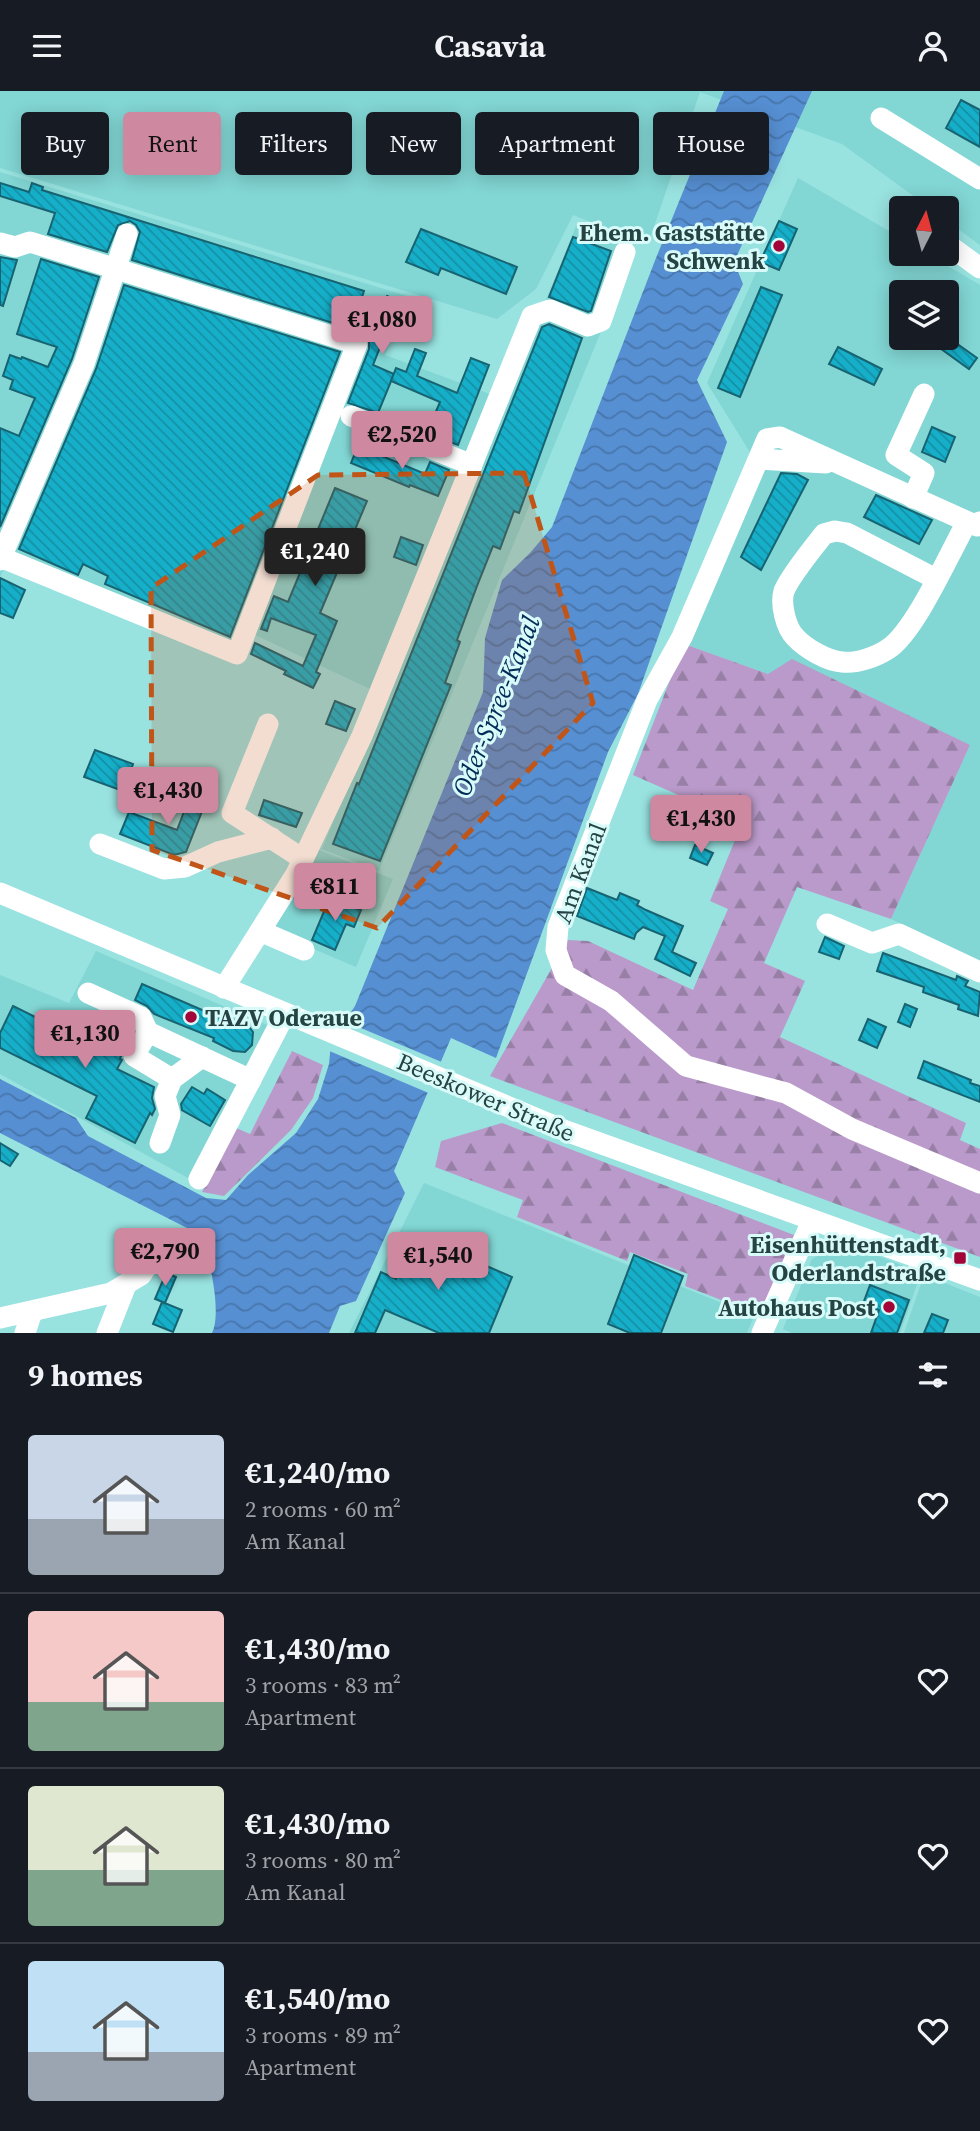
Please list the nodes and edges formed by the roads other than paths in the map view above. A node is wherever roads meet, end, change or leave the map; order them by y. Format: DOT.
graph roads {
  1 [pos="881,118"];
  2 [pos="980,179"];
  3 [pos="127,233"];
  4 [pos="0,243"];
  5 [pos="625,252"];
  6 [pos="959,253"];
  7 [pos="980,268"];
  8 [pos="116,269"];
  9 [pos="924,394"];
  10 [pos="351,416"];
  11 [pos="472,465"];
  12 [pos="913,498"];
  13 [pos="974,522"];
  14 [pos="0,558"];
  15 [pos="936,579"];
  16 [pos="268,724"];
  17 [pos="272,838"];
  18 [pos="100,844"];
  19 [pos="303,859"];
  20 [pos="0,893"];
  21 [pos="827,924"];
  22 [pos="260,931"];
  23 [pos="304,950"];
  24 [pos="980,972"];
  25 [pos="224,988"];
  26 [pos="88,993"];
  27 [pos="285,1014"];
  28 [pos="148,1032"];
  29 [pos="202,1057"];
  30 [pos="172,1079"];
  31 [pos="251,1080"];
  32 [pos="160,1143"];
  33 [pos="199,1179"];
  34 [pos="980,1183"];
  35 [pos="812,1221"];
  36 [pos="161,1246"];
  37 [pos="980,1280"];
  38 [pos="126,1285"];
  39 [pos="32,1312"];
  40 [pos="0,1318"];
  41 [pos="25,1333"];
  42 [pos="107,1333"];
  43 [pos="762,1333"];
  1 -- 2 [label="street"];
  3 -- 8 [label="street"];
  4 -- 8 [label="street"];
  5 -- 11 [label="street"];
  6 -- 7 [label="street"];
  8 -- 14 [label="street"];
  8 -- 14 [label="street"];
  9 -- 12 [label="street"];
  10 -- 11 [label="street"];
  11 -- 19 [label="street"];
  12 -- 13 [label="street, Am Kanal"];
  12 -- 34 [label="street, Am Kanal"];
  13 -- 15 [label="street"];
  15 -- 15 [label="street"];
  16 -- 17 [label="street"];
  17 -- 18 [label="street"];
  17 -- 19 [label="street"];
  19 -- 22 [label="street"];
  20 -- 25 [label="street, Beeskower Straße"];
  21 -- 24 [label="street"];
  22 -- 23 [label="street"];
  22 -- 25 [label="street"];
  25 -- 27 [label="street, Beeskower Straße"];
  26 -- 28 [label="street"];
  27 -- 31 [label="street"];
  27 -- 35 [label="street, Beeskower Straße"];
  28 -- 29 [label="street"];
  28 -- 30 [label="street"];
  29 -- 30 [label="street"];
  29 -- 31 [label="street"];
  30 -- 32 [label="street"];
  31 -- 33 [label="street"];
  35 -- 37 [label="street, Beeskower Straße"];
  35 -- 43 [label="street"];
  36 -- 38 [label="street"];
  38 -- 39 [label="street"];
  38 -- 42 [label="street"];
  39 -- 40 [label="street"];
  39 -- 41 [label="street"];
}
